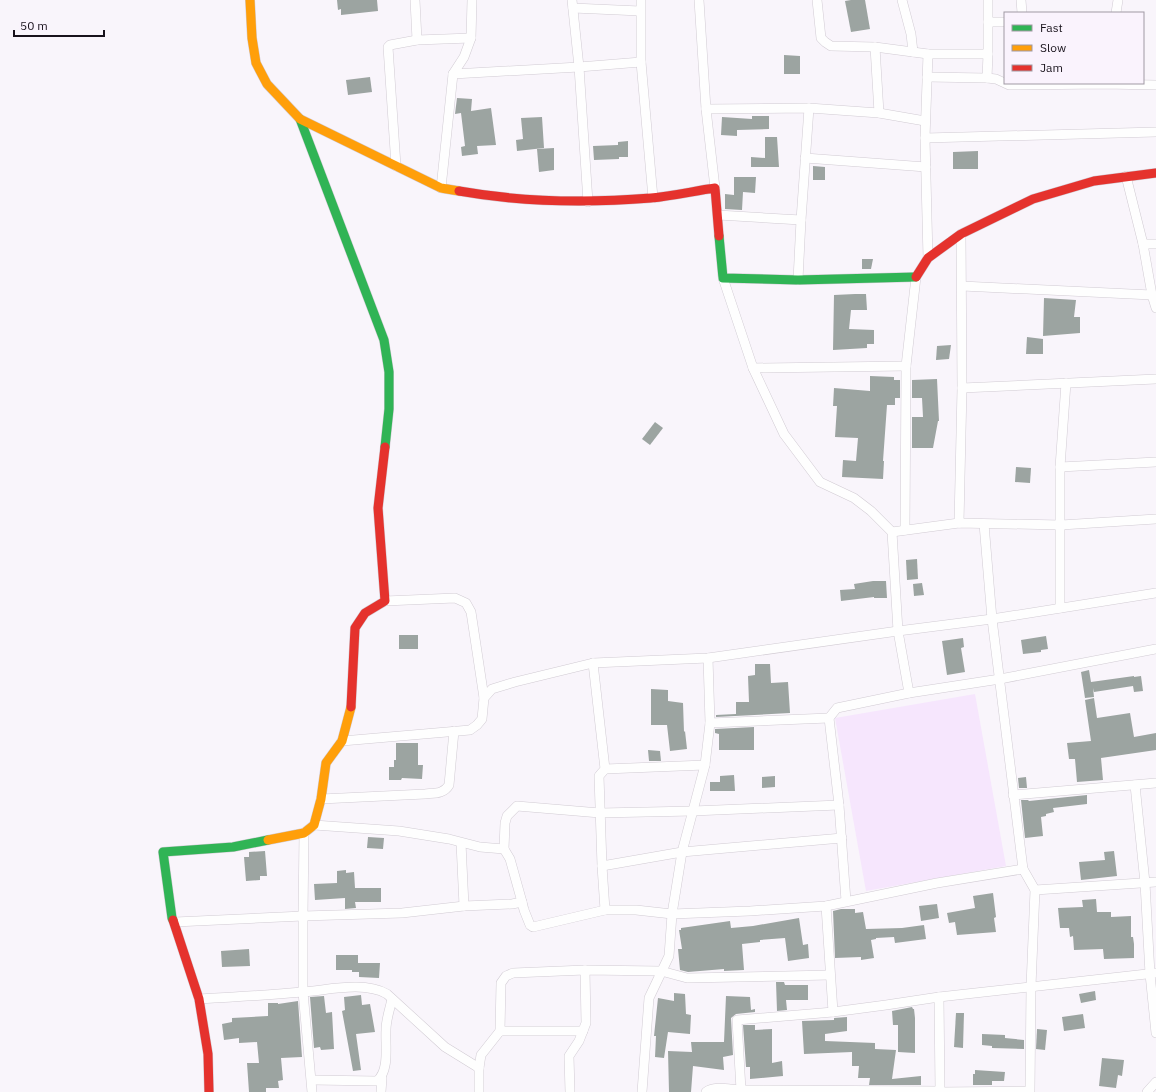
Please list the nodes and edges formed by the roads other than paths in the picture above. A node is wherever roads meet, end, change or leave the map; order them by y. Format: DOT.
graph roads {
  1 [pos="250,0"];
  2 [pos="415,0"];
  3 [pos="472,0"];
  4 [pos="641,0"];
  5 [pos="699,0"];
  6 [pos="817,0"];
  7 [pos="902,0"];
  8 [pos="988,0"];
  9 [pos="1021,0"];
  10 [pos="1118,0"];
  11 [pos="572,4"];
  12 [pos="640,11"];
  13 [pos="1022,12"];
  14 [pos="1116,12"];
  15 [pos="988,22"];
  16 [pos="1004,22"];
  17 [pos="472,38"];
  18 [pos="417,40"];
  19 [pos="875,47"];
  20 [pos="913,52"];
  21 [pos="928,54"];
  22 [pos="988,54"];
  23 [pos="641,62"];
  24 [pos="579,67"];
  25 [pos="453,74"];
  26 [pos="927,77"];
  27 [pos="987,78"];
  28 [pos="1004,83"];
  29 [pos="1006,84"];
  30 [pos="1056,84"];
  31 [pos="1130,84"];
  32 [pos="1156,85"];
  33 [pos="809,108"];
  34 [pos="706,109"];
  35 [pos="879,114"];
  36 [pos="300,119"];
  37 [pos="925,121"];
  38 [pos="1156,132"];
  39 [pos="925,138"];
  40 [pos="805,158"];
  41 [pos="396,166"];
  42 [pos="926,166"];
  43 [pos="1156,173"];
  44 [pos="1126,176"];
  45 [pos="441,188"];
  46 [pos="715,188"];
  47 [pos="653,198"];
  48 [pos="588,202"];
  49 [pos="718,215"];
  50 [pos="801,220"];
  51 [pos="961,234"];
  52 [pos="1143,244"];
  53 [pos="1156,244"];
  54 [pos="928,258"];
  55 [pos="916,277"];
  56 [pos="723,278"];
  57 [pos="798,280"];
  58 [pos="962,286"];
  59 [pos="1152,295"];
  60 [pos="1156,308"];
  61 [pos="906,366"];
  62 [pos="753,368"];
  63 [pos="1156,379"];
  64 [pos="1066,383"];
  65 [pos="962,388"];
  66 [pos="1156,462"];
  67 [pos="1060,467"];
  68 [pos="1156,519"];
  69 [pos="959,523"];
  70 [pos="984,524"];
  71 [pos="1061,526"];
  72 [pos="905,530"];
  73 [pos="892,532"];
  74 [pos="1156,593"];
  75 [pos="385,601"];
  76 [pos="1060,608"];
  77 [pos="992,619"];
  78 [pos="898,631"];
  79 [pos="1156,649"];
  80 [pos="708,658"];
  81 [pos="593,664"];
  82 [pos="1000,679"];
  83 [pos="909,694"];
  84 [pos="484,698"];
  85 [pos="829,718"];
  86 [pos="710,723"];
  87 [pos="454,731"];
  88 [pos="342,741"];
  89 [pos="705,764"];
  90 [pos="606,769"];
  91 [pos="1156,783"];
  92 [pos="1135,785"];
  93 [pos="1013,795"];
  94 [pos="321,799"];
  95 [pos="839,805"];
  96 [pos="693,811"];
  97 [pos="600,813"];
  98 [pos="314,825"];
  99 [pos="304,833"];
  100 [pos="842,838"];
  101 [pos="461,843"];
  102 [pos="504,849"];
  103 [pos="682,852"];
  104 [pos="602,866"];
  105 [pos="1023,869"];
  106 [pos="1156,882"];
  107 [pos="1145,883"];
  108 [pos="1035,890"];
  109 [pos="846,901"];
  110 [pos="522,902"];
  111 [pos="464,906"];
  112 [pos="826,906"];
  113 [pos="605,910"];
  114 [pos="672,914"];
  115 [pos="302,916"];
  116 [pos="175,922"];
  117 [pos="585,970"];
  118 [pos="661,971"];
  119 [pos="1153,974"];
  120 [pos="830,975"];
  121 [pos="1031,986"];
  122 [pos="304,992"];
  123 [pos="939,997"];
  124 [pos="199,999"];
  125 [pos="392,999"];
  126 [pos="833,1012"];
  127 [pos="500,1030"];
  128 [pos="583,1031"];
  129 [pos="1156,1033"];
  130 [pos="479,1068"];
  131 [pos="382,1078"];
  132 [pos="312,1080"];
  133 [pos="1156,1082"];
  134 [pos="741,1090"];
  135 [pos="779,1091"];
  136 [pos="209,1092"];
  137 [pos="312,1092"];
  138 [pos="382,1092"];
  139 [pos="478,1092"];
  140 [pos="570,1092"];
  141 [pos="642,1092"];
  142 [pos="706,1092"];
  143 [pos="940,1092"];
  144 [pos="1030,1092"];
  145 [pos="1147,1092"];
  1 -- 36 [label="street"];
  2 -- 18 [label="street"];
  3 -- 17 [label="street"];
  4 -- 12 [label="street"];
  5 -- 34 [label="street"];
  6 -- 19 [label="street"];
  7 -- 20 [label="street"];
  8 -- 15 [label="street"];
  9 -- 13 [label="street"];
  10 -- 14 [label="street"];
  11 -- 12 [label="street"];
  11 -- 24 [label="street"];
  12 -- 23 [label="street"];
  15 -- 16 [label="street"];
  15 -- 22 [label="street"];
  17 -- 18 [label="street"];
  17 -- 25 [label="street"];
  18 -- 41 [label="street"];
  19 -- 20 [label="street"];
  19 -- 35 [label="street"];
  20 -- 21 [label="street"];
  21 -- 22 [label="street"];
  21 -- 26 [label="street"];
  22 -- 27 [label="street"];
  23 -- 24 [label="street"];
  23 -- 47 [label="street"];
  24 -- 25 [label="street"];
  24 -- 48 [label="street"];
  25 -- 45 [label="street"];
  26 -- 27 [label="street"];
  26 -- 37 [label="street"];
  27 -- 28 [label="street"];
  29 -- 30 [label="street"];
  31 -- 32 [label="street"];
  33 -- 34 [label="street"];
  33 -- 35 [label="street"];
  33 -- 40 [label="street"];
  34 -- 46 [label="street"];
  35 -- 37 [label="street"];
  36 -- 41 [label="street"];
  36 -- 75 [label="street"];
  37 -- 39 [label="street"];
  38 -- 39 [label="street"];
  39 -- 42 [label="street"];
  40 -- 42 [label="street"];
  40 -- 50 [label="street"];
  41 -- 45 [label="street"];
  42 -- 54 [label="street"];
  43 -- 44 [label="street"];
  44 -- 51 [label="street"];
  44 -- 52 [label="street"];
  45 -- 48 [label="street"];
  46 -- 47 [label="street"];
  46 -- 49 [label="street"];
  47 -- 48 [label="street"];
  49 -- 50 [label="street"];
  49 -- 56 [label="street"];
  50 -- 57 [label="street"];
  51 -- 54 [label="street"];
  51 -- 58 [label="street"];
  52 -- 53 [label="street"];
  52 -- 59 [label="street"];
  54 -- 55 [label="street"];
  55 -- 57 [label="street"];
  55 -- 61 [label="street"];
  56 -- 57 [label="street"];
  56 -- 62 [label="street"];
  58 -- 59 [label="street"];
  58 -- 65 [label="street"];
  59 -- 60 [label="street"];
  61 -- 62 [label="street"];
  61 -- 72 [label="street"];
  62 -- 73 [label="street"];
  63 -- 64 [label="street"];
  64 -- 65 [label="street"];
  64 -- 67 [label="street"];
  65 -- 69 [label="street"];
  66 -- 67 [label="street"];
  67 -- 71 [label="street"];
  68 -- 71 [label="street"];
  69 -- 70 [label="street"];
  69 -- 72 [label="street"];
  70 -- 71 [label="street"];
  70 -- 77 [label="street"];
  71 -- 76 [label="street"];
  72 -- 73 [label="street"];
  73 -- 78 [label="street"];
  74 -- 76 [label="street"];
  75 -- 84 [label="street"];
  75 -- 88 [label="street"];
  76 -- 77 [label="street"];
  77 -- 78 [label="street"];
  77 -- 82 [label="street"];
  78 -- 80 [label="street"];
  78 -- 83 [label="street"];
  79 -- 82 [label="street"];
  80 -- 81 [label="street"];
  80 -- 86 [label="street"];
  81 -- 84 [label="street"];
  81 -- 90 [label="street"];
  82 -- 83 [label="street"];
  82 -- 93 [label="street"];
  83 -- 85 [label="street"];
  84 -- 87 [label="street"];
  85 -- 86 [label="street"];
  85 -- 95 [label="street"];
  86 -- 89 [label="street"];
  87 -- 88 [label="street"];
  87 -- 94 [label="street"];
  88 -- 94 [label="street"];
  89 -- 90 [label="street"];
  89 -- 96 [label="street"];
  90 -- 97 [label="street"];
  91 -- 92 [label="street"];
  92 -- 93 [label="street"];
  92 -- 107 [label="street"];
  93 -- 105 [label="street"];
  94 -- 98 [label="street"];
  95 -- 96 [label="street"];
  95 -- 100 [label="street"];
  96 -- 97 [label="street"];
  96 -- 103 [label="street"];
  97 -- 102 [label="street"];
  97 -- 104 [label="street"];
  98 -- 99 [label="street"];
  98 -- 101 [label="street"];
  99 -- 115 [label="street"];
  99 -- 116 [label="street"];
  100 -- 103 [label="street"];
  100 -- 109 [label="street"];
  101 -- 102 [label="street"];
  101 -- 111 [label="street"];
  102 -- 110 [label="street"];
  103 -- 104 [label="street"];
  103 -- 114 [label="street"];
  104 -- 113 [label="street"];
  105 -- 108 [label="street"];
  105 -- 109 [label="street"];
  106 -- 107 [label="street"];
  107 -- 108 [label="street"];
  107 -- 119 [label="street"];
  108 -- 121 [label="street"];
  109 -- 112 [label="street"];
  110 -- 111 [label="street"];
  110 -- 113 [label="street"];
  111 -- 115 [label="street"];
  112 -- 114 [label="street"];
  112 -- 120 [label="street"];
  113 -- 114 [label="street"];
  114 -- 118 [label="street"];
  115 -- 116 [label="street"];
  115 -- 122 [label="street"];
  116 -- 124 [label="street"];
  117 -- 118 [label="street"];
  117 -- 127 [label="street"];
  117 -- 128 [label="street"];
  118 -- 120 [label="street"];
  118 -- 141 [label="street"];
  119 -- 121 [label="street"];
  119 -- 129 [label="street"];
  120 -- 126 [label="street"];
  121 -- 123 [label="street"];
  121 -- 144 [label="street"];
  122 -- 124 [label="street"];
  122 -- 125 [label="street"];
  122 -- 132 [label="street"];
  123 -- 126 [label="street"];
  123 -- 143 [label="street"];
  124 -- 136 [label="street"];
  125 -- 130 [label="street"];
  125 -- 131 [label="street"];
  126 -- 134 [label="street"];
  127 -- 128 [label="street"];
  127 -- 130 [label="street"];
  128 -- 140 [label="street"];
  130 -- 139 [label="street"];
  131 -- 132 [label="street"];
  131 -- 138 [label="street"];
  132 -- 137 [label="street"];
  133 -- 145 [label="street"];
  134 -- 135 [label="street"];
  134 -- 142 [label="street"];
  135 -- 143 [label="street"];
  143 -- 144 [label="street"];
}
